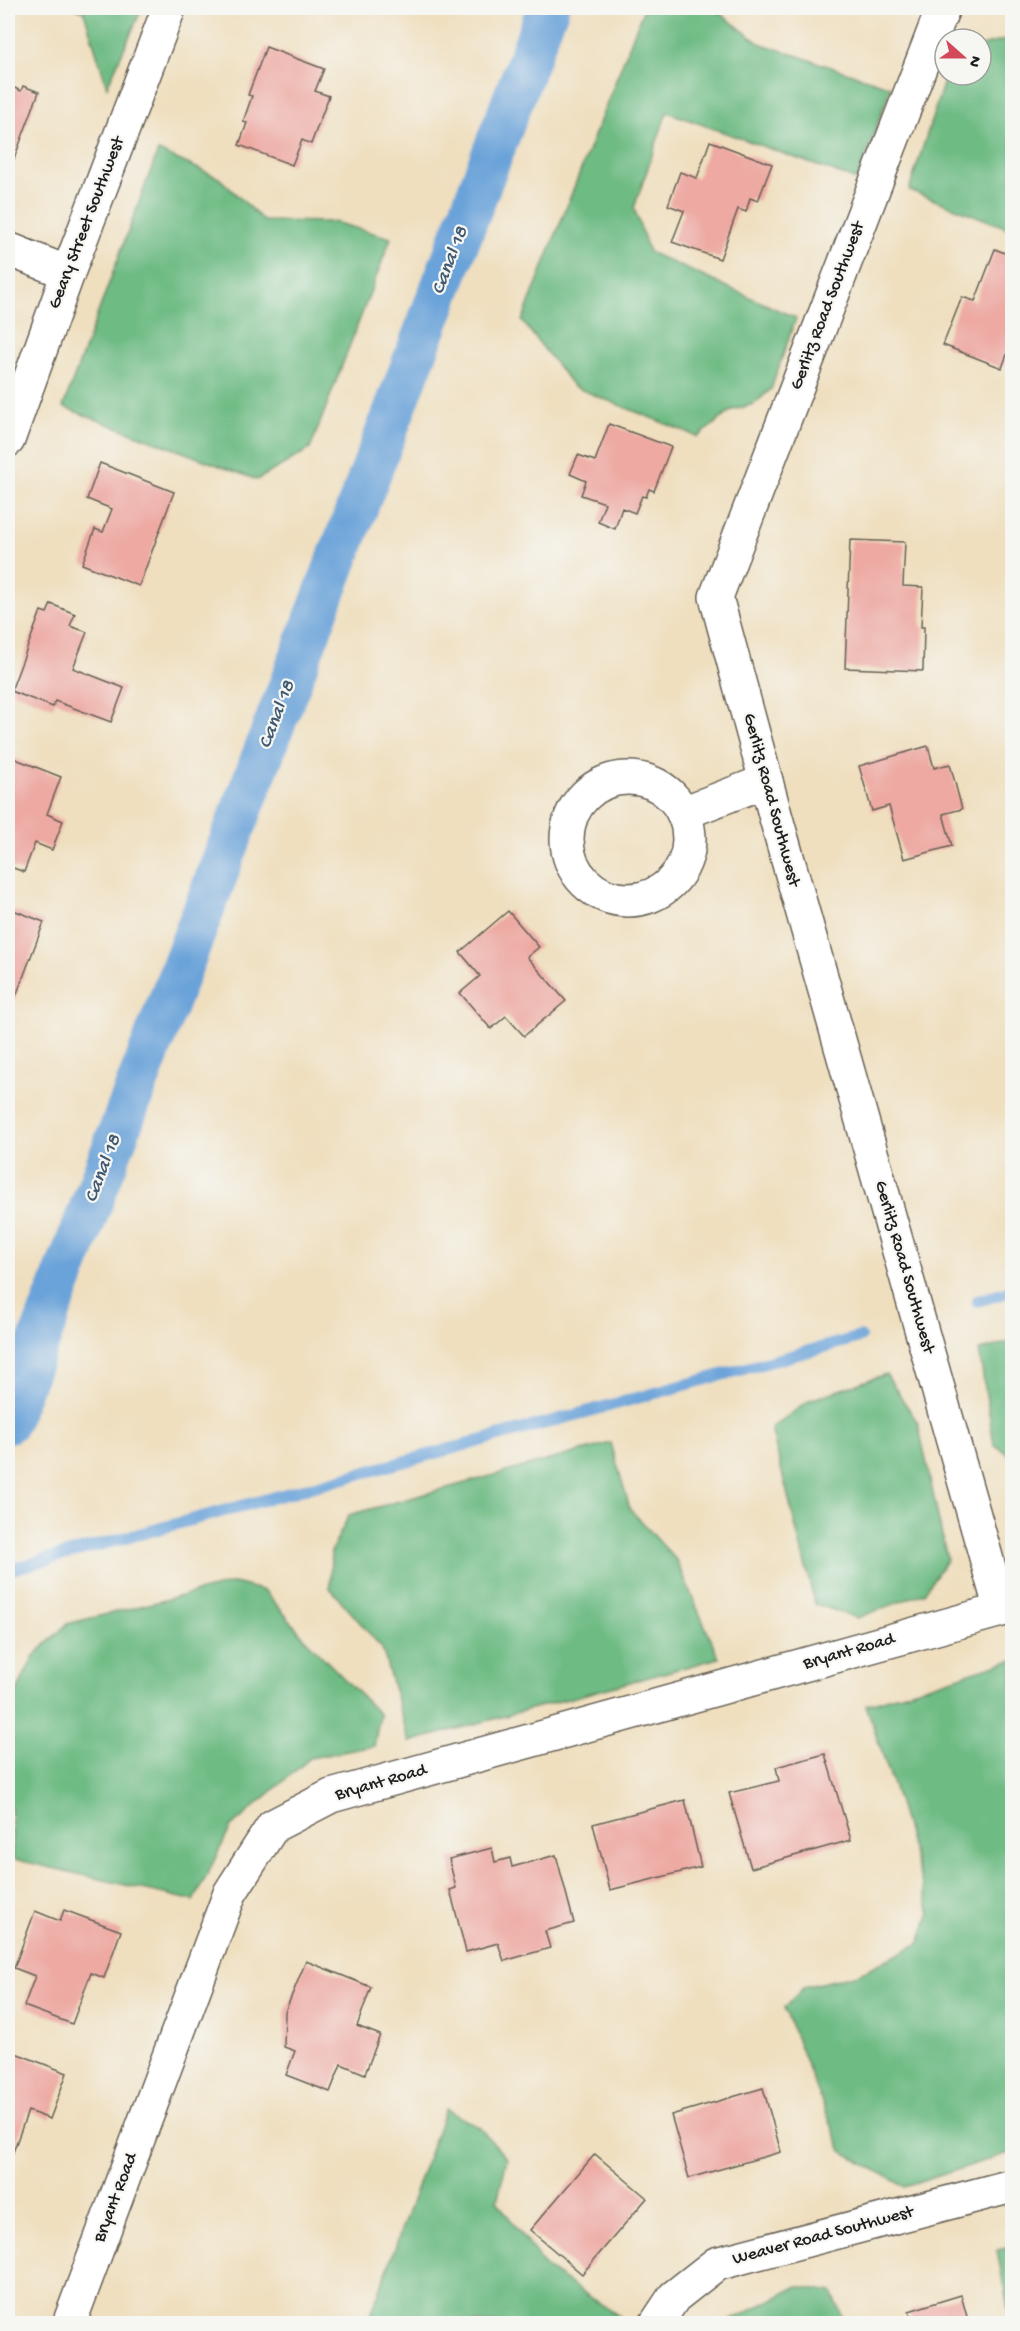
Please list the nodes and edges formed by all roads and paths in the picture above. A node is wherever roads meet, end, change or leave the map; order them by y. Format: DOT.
graph roads {
  1 [pos="169,8"];
  2 [pos="944,8"];
  3 [pos="8,249"];
  4 [pos="68,273"];
  5 [pos="8,440"];
  6 [pos="765,780"];
  7 [pos="683,813"];
  8 [pos="1007,1608"];
  9 [pos="1012,2186"];
  10 [pos="69,2324"];
  11 [pos="656,2324"];
  1 -- 4 [label="street, Geary Street Southwest"];
  2 -- 6 [label="street, Gerlitz Road Southwest"];
  3 -- 4 [label="street"];
  4 -- 5 [label="street, Geary Street Southwest"];
  6 -- 7 [label="street"];
  6 -- 8 [label="street, Gerlitz Road Southwest"];
  8 -- 10 [label="street, Bryant Road"];
  9 -- 11 [label="street, Weaver Road Southwest"];
}
